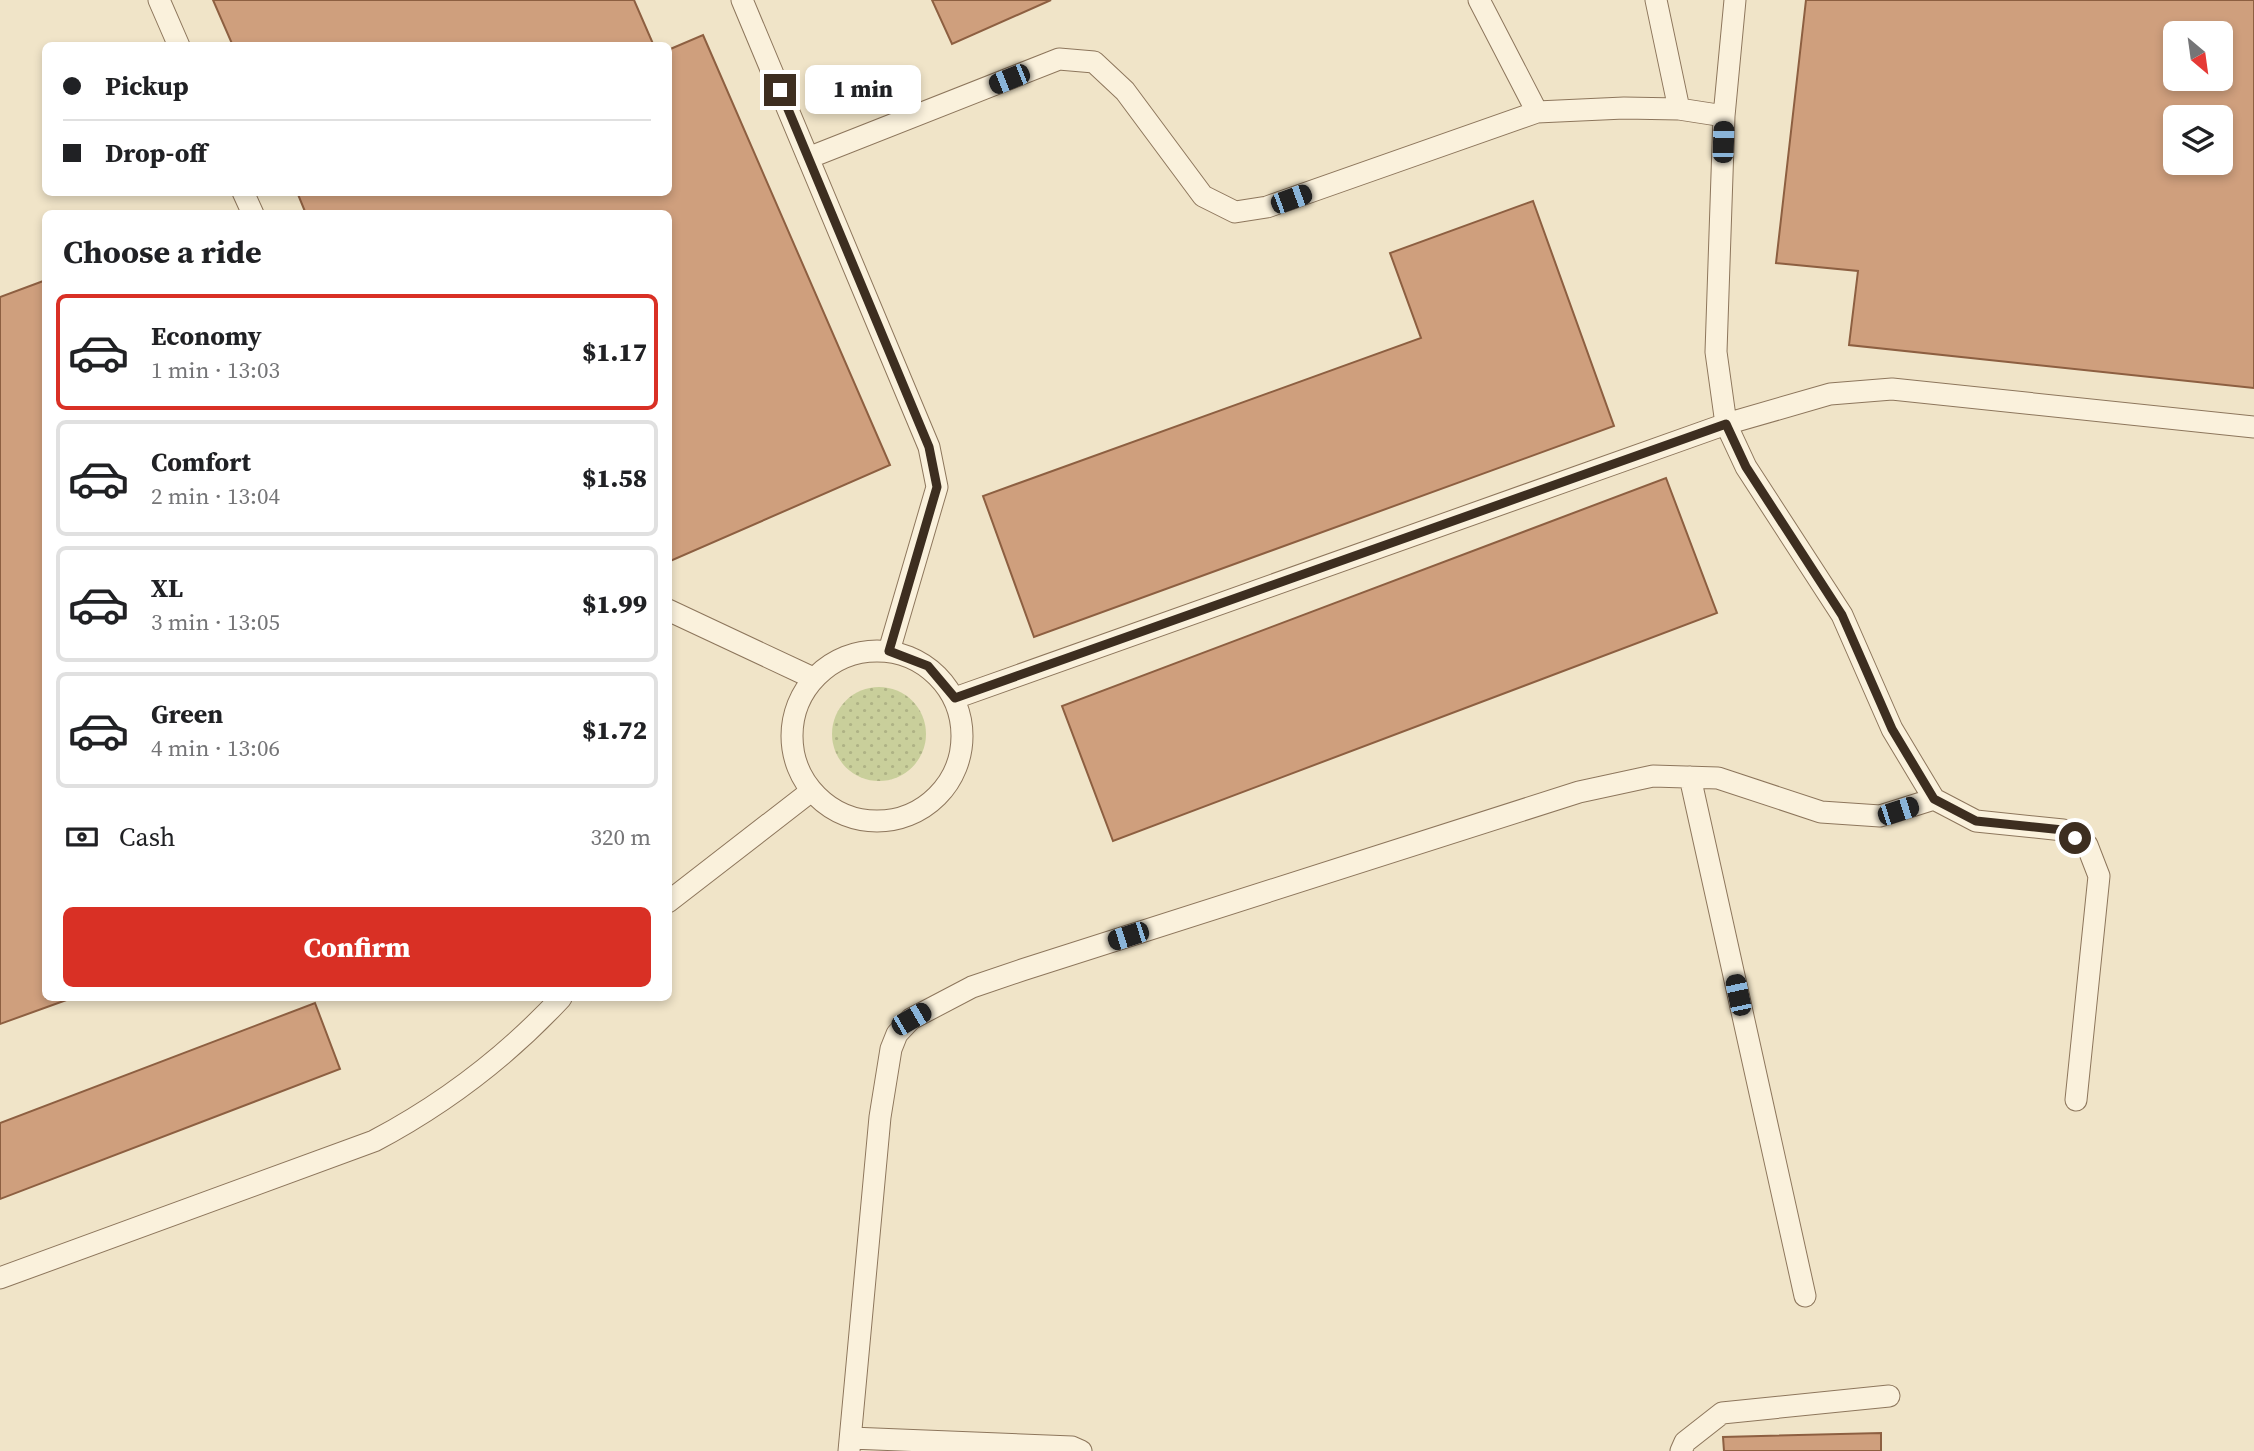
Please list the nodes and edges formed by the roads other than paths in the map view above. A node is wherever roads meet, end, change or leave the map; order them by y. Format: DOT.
graph roads {
  1 [pos="159,0"];
  2 [pos="742,0"];
  3 [pos="1479,0"];
  4 [pos="1656,0"];
  5 [pos="1735,0"];
  6 [pos="177,42"];
  7 [pos="1679,109"];
  8 [pos="1537,112"];
  9 [pos="1724,116"];
  10 [pos="808,158"];
  11 [pos="1726,424"];
  12 [pos="2254,427"];
  13 [pos="672,612"];
  14 [pos="889,651"];
  15 [pos="813,678"];
  16 [pos="955,698"];
  17 [pos="1690,776"];
  18 [pos="810,792"];
  19 [pos="1934,799"];
  20 [pos="672,899"];
  21 [pos="558,1001"];
  22 [pos="2076,1100"];
  23 [pos="0,1279"];
  24 [pos="1805,1296"];
  25 [pos="1889,1396"];
  26 [pos="850,1445"];
  27 [pos="1081,1451"];
  28 [pos="1681,1451"];
  1 -- 6 [label="lane"];
  2 -- 10 [label="lane"];
  3 -- 8 [label="lane"];
  4 -- 7 [label="lane"];
  5 -- 9 [label="lane"];
  7 -- 8 [label="lane"];
  7 -- 9 [label="lane"];
  8 -- 10 [label="lane"];
  9 -- 11 [label="lane"];
  10 -- 14 [label="lane"];
  11 -- 12 [label="lane"];
  11 -- 16 [label="lane"];
  11 -- 19 [label="lane"];
  13 -- 15 [label="lane"];
  14 -- 15 [label="lane"];
  14 -- 16 [label="lane"];
  15 -- 18 [label="lane"];
  16 -- 18 [label="lane"];
  17 -- 19 [label="lane"];
  17 -- 24 [label="lane"];
  17 -- 26 [label="lane"];
  18 -- 20 [label="lane"];
  19 -- 22 [label="lane"];
  21 -- 23 [label="lane"];
  25 -- 28 [label="lane"];
  26 -- 27 [label="lane"];
}
